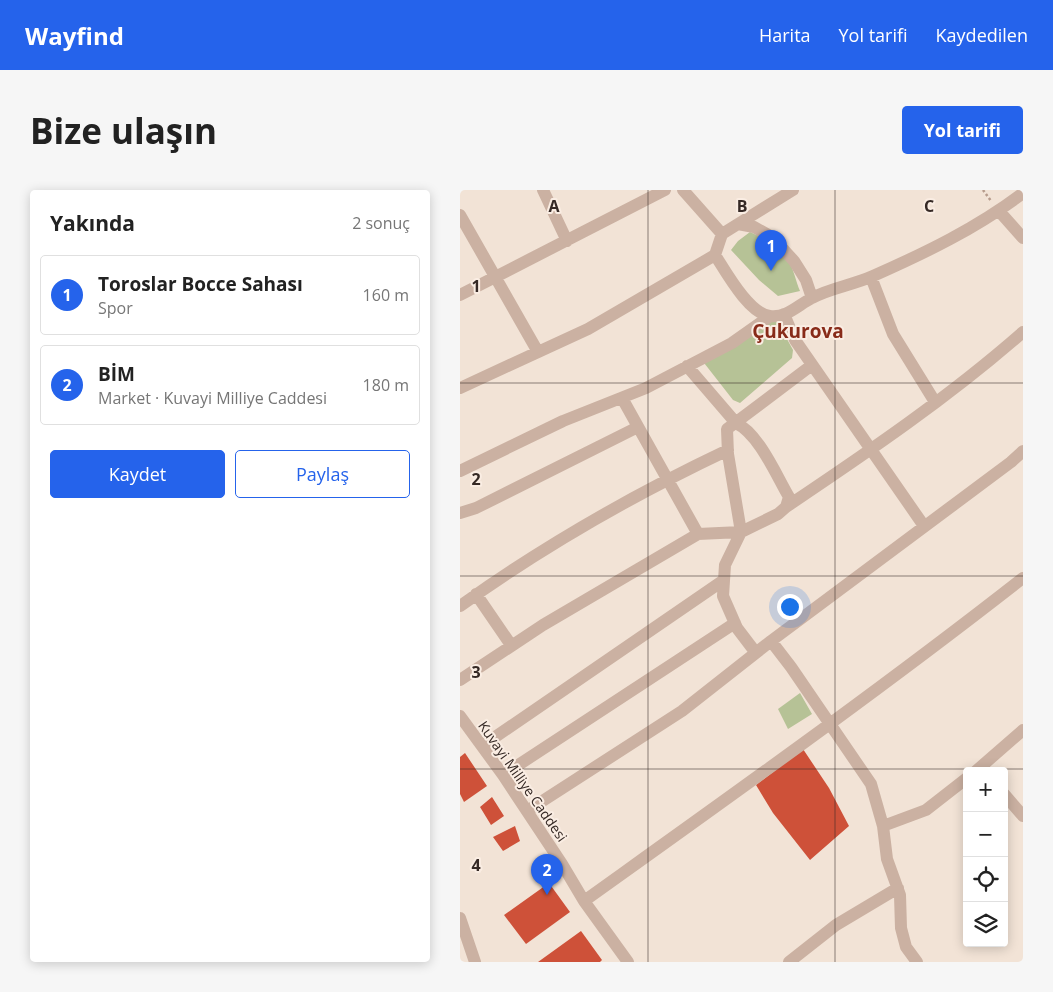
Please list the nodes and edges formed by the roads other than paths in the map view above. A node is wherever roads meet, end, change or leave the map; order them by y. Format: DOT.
graph roads {
  1 [pos="543,190"];
  2 [pos="665,190"];
  3 [pos="683,190"];
  4 [pos="794,190"];
  5 [pos="1023,193"];
  6 [pos="999,211"];
  7 [pos="460,215"];
  8 [pos="738,224"];
  9 [pos="722,234"];
  10 [pos="1023,238"];
  11 [pos="567,241"];
  12 [pos="715,255"];
  13 [pos="496,277"];
  14 [pos="871,277"];
  15 [pos="460,295"];
  16 [pos="812,298"];
  17 [pos="784,314"];
  18 [pos="770,316"];
  19 [pos="1023,332"];
  20 [pos="538,352"];
  21 [pos="812,365"];
  22 [pos="688,366"];
  23 [pos="460,388"];
  24 [pos="622,398"];
  25 [pos="935,402"];
  26 [pos="736,423"];
  27 [pos="638,427"];
  28 [pos="728,450"];
  29 [pos="870,450"];
  30 [pos="1023,451"];
  31 [pos="460,471"];
  32 [pos="667,479"];
  33 [pos="786,507"];
  34 [pos="476,508"];
  35 [pos="460,513"];
  36 [pos="460,519"];
  37 [pos="924,526"];
  38 [pos="741,532"];
  39 [pos="698,534"];
  40 [pos="1023,578"];
  41 [pos="724,580"];
  42 [pos="476,594"];
  43 [pos="460,606"];
  44 [pos="735,623"];
  45 [pos="771,641"];
  46 [pos="511,645"];
  47 [pos="756,652"];
  48 [pos="460,680"];
  49 [pos="460,716"];
  50 [pos="830,724"];
  51 [pos="1023,730"];
  52 [pos="482,746"];
  53 [pos="983,767"];
  54 [pos="503,775"];
  55 [pos="963,781"];
  56 [pos="1008,799"];
  57 [pos="527,811"];
  58 [pos="1023,816"];
  59 [pos="883,826"];
  60 [pos="898,888"];
  61 [pos="584,901"];
  62 [pos="460,918"];
  63 [pos="473,961"];
  64 [pos="628,962"];
  65 [pos="789,962"];
  66 [pos="917,962"];
  1 -- 11 [label="street"];
  2 -- 11 [label="street"];
  3 -- 9 [label="street"];
  4 -- 8 [label="street"];
  5 -- 6 [label="street"];
  6 -- 10 [label="street"];
  6 -- 14 [label="street"];
  7 -- 13 [label="street"];
  8 -- 9 [label="street"];
  8 -- 16 [label="street"];
  9 -- 12 [label="street"];
  11 -- 13 [label="street"];
  12 -- 18 [label="street"];
  12 -- 20 [label="street"];
  13 -- 15 [label="street"];
  13 -- 20 [label="street"];
  14 -- 16 [label="street"];
  14 -- 25 [label="street"];
  16 -- 17 [label="street"];
  17 -- 18 [label="street"];
  17 -- 21 [label="street"];
  18 -- 22 [label="street"];
  19 -- 25 [label="street"];
  20 -- 23 [label="street"];
  21 -- 26 [label="street"];
  21 -- 29 [label="street"];
  22 -- 24 [label="street"];
  22 -- 26 [label="street"];
  24 -- 27 [label="street"];
  24 -- 31 [label="street"];
  25 -- 29 [label="street"];
  26 -- 28 [label="street"];
  26 -- 33 [label="street"];
  27 -- 32 [label="street"];
  27 -- 34 [label="street"];
  28 -- 32 [label="street"];
  28 -- 38 [label="street"];
  29 -- 33 [label="street"];
  29 -- 37 [label="street"];
  30 -- 37 [label="street"];
  32 -- 39 [label="street"];
  32 -- 42 [label="street"];
  33 -- 38 [label="street"];
  34 -- 35 [label="street"];
  34 -- 36 [label="street"];
  37 -- 45 [label="street"];
  38 -- 39 [label="street"];
  38 -- 41 [label="street"];
  39 -- 46 [label="street"];
  40 -- 50 [label="street"];
  41 -- 44 [label="street"];
  41 -- 52 [label="street"];
  42 -- 43 [label="street"];
  42 -- 46 [label="street"];
  44 -- 47 [label="street"];
  44 -- 54 [label="street"];
  45 -- 47 [label="street"];
  45 -- 50 [label="street"];
  46 -- 48 [label="street"];
  47 -- 57 [label="street"];
  49 -- 52 [label="street, Kuvayi Milliye Caddesi"];
  50 -- 59 [label="street"];
  50 -- 61 [label="street"];
  51 -- 53 [label="street"];
  52 -- 54 [label="street, Kuvayi Milliye Caddesi"];
  54 -- 57 [label="street, Kuvayi Milliye Caddesi"];
  55 -- 59 [label="street"];
  56 -- 58 [label="street"];
  57 -- 61 [label="street, Kuvayi Milliye Caddesi"];
  59 -- 60 [label="street"];
  60 -- 65 [label="street"];
  60 -- 66 [label="street"];
  61 -- 64 [label="street, Kuvayi Milliye Caddesi"];
  62 -- 63 [label="street"];
}
